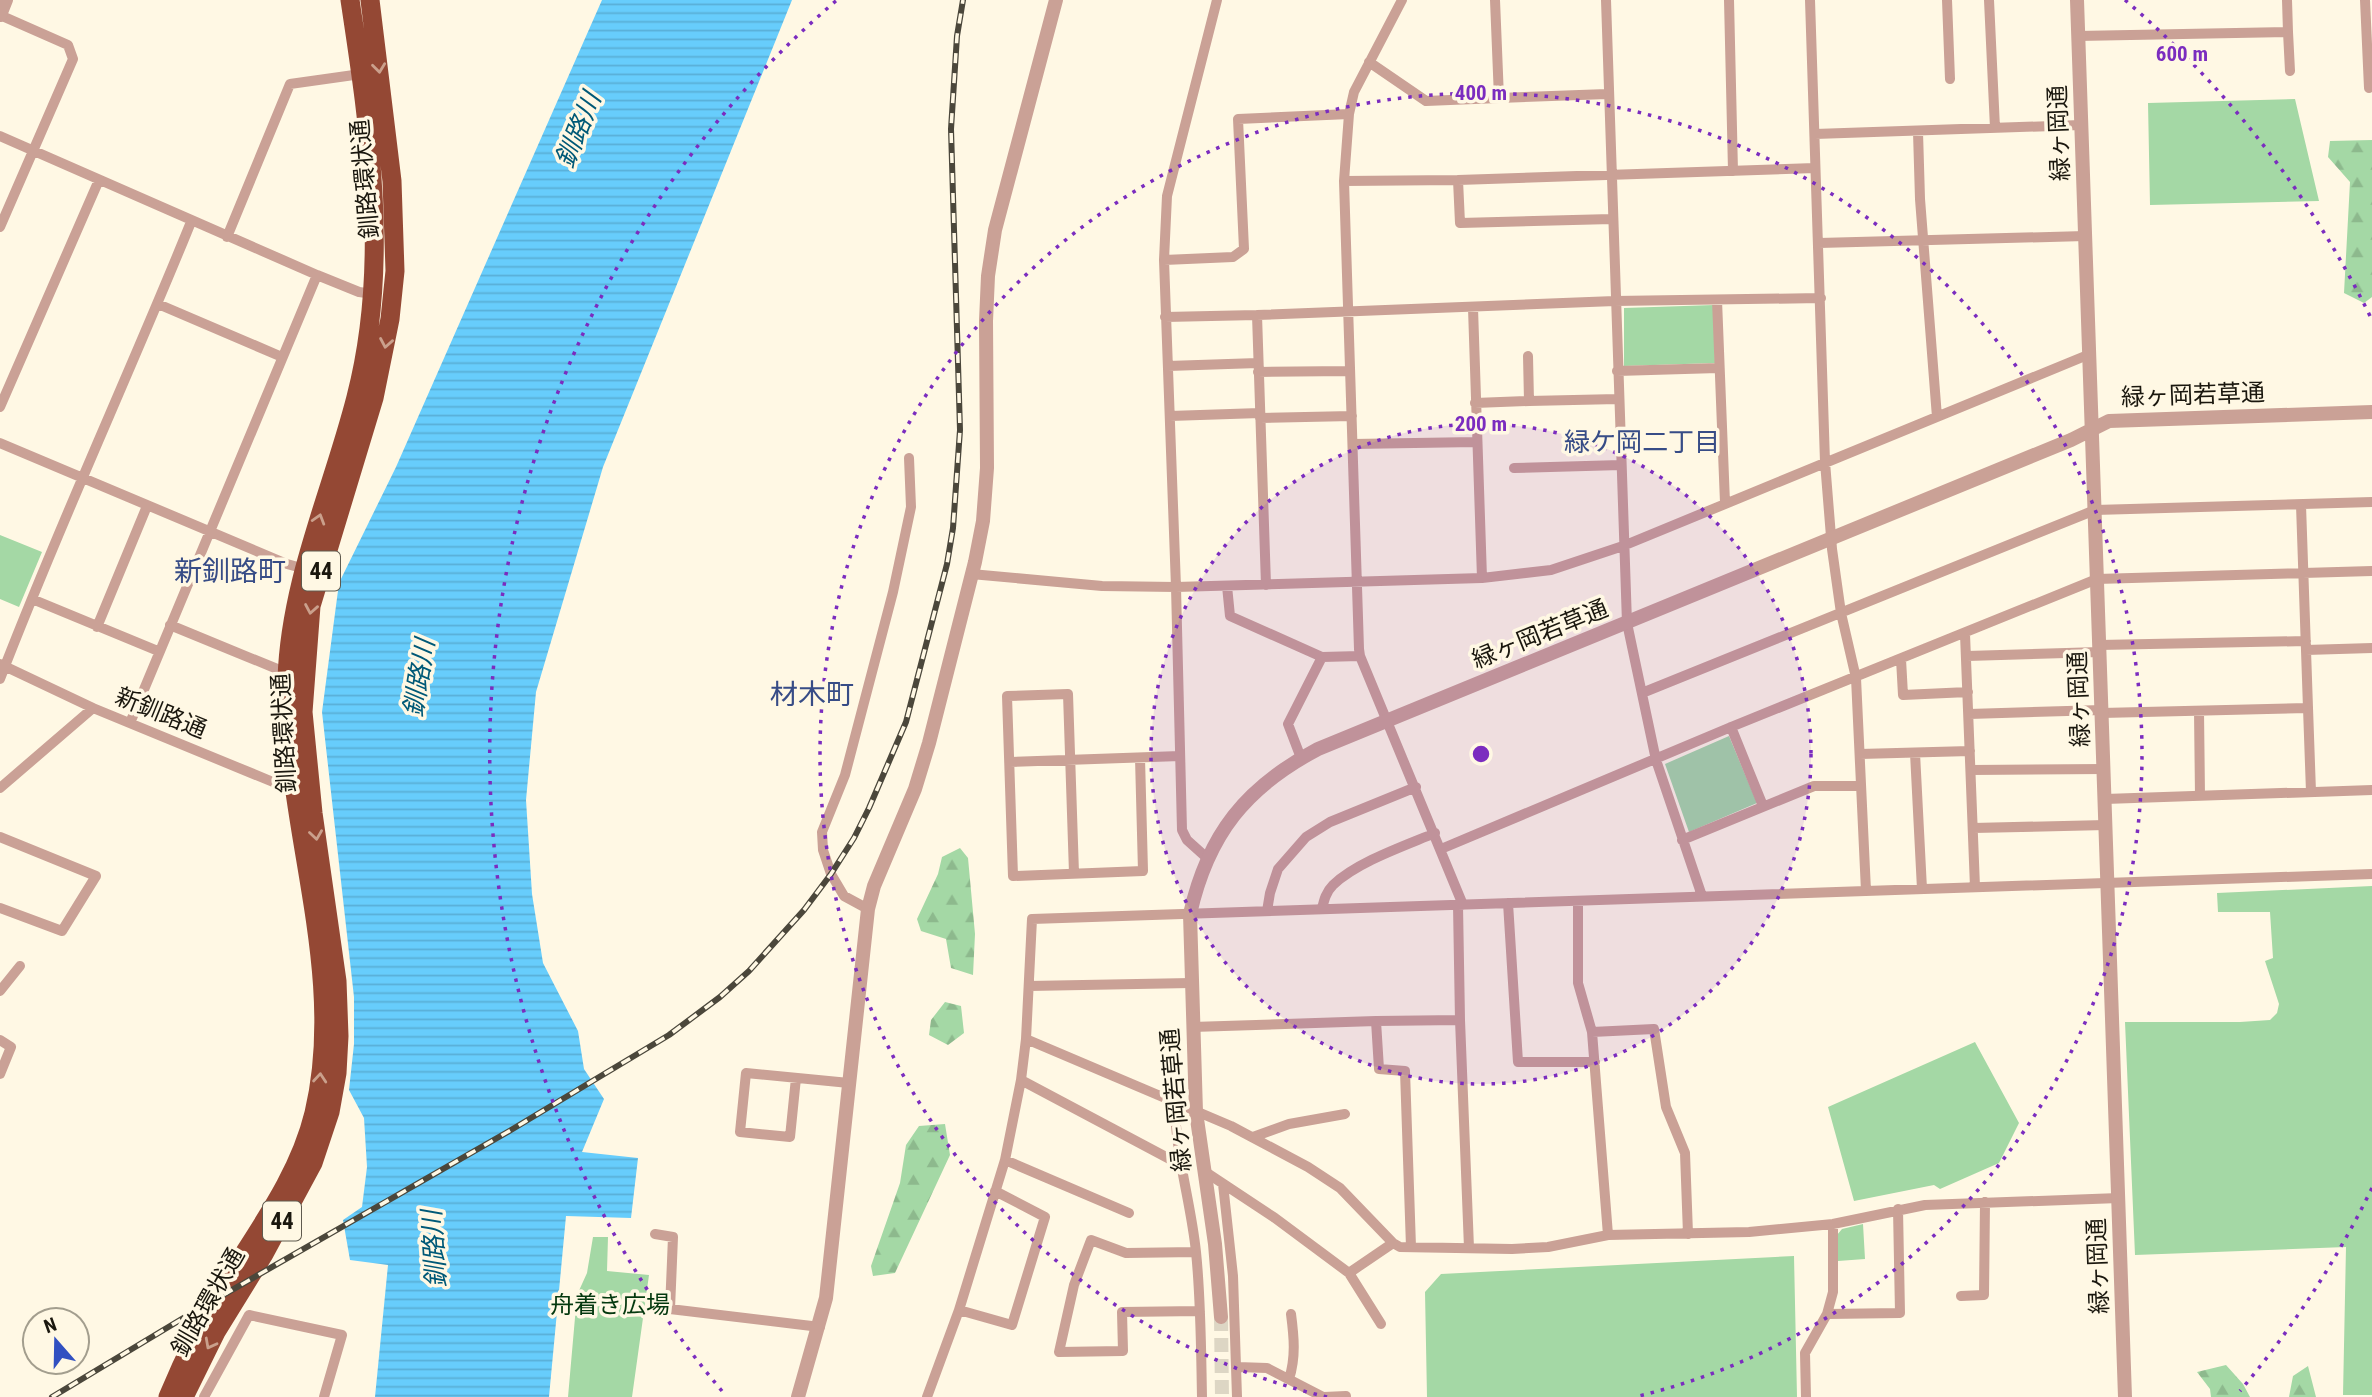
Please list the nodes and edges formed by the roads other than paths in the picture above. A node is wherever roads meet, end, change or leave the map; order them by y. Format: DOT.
graph roads {
  1 [pos="6,0"];
  2 [pos="350,0"];
  3 [pos="370,0"];
  4 [pos="1056,0"];
  5 [pos="1217,0"];
  6 [pos="1402,0"];
  7 [pos="1495,0"];
  8 [pos="1605,0"];
  9 [pos="1729,0"];
  10 [pos="1810,0"];
  11 [pos="1947,0"];
  12 [pos="1989,0"];
  13 [pos="2077,0"];
  14 [pos="2287,0"];
  15 [pos="2365,0"];
  16 [pos="0,15"];
  17 [pos="2288,32"];
  18 [pos="2078,36"];
  19 [pos="1369,62"];
  20 [pos="2290,71"];
  21 [pos="361,74"];
  22 [pos="1950,79"];
  23 [pos="2369,88"];
  24 [pos="1607,94"];
  25 [pos="1499,97"];
  26 [pos="1349,114"];
  27 [pos="2081,125"];
  28 [pos="1995,128"];
  29 [pos="1918,132"];
  30 [pos="1815,134"];
  31 [pos="0,136"];
  32 [pos="34,151"];
  33 [pos="1815,168"];
  34 [pos="1733,172"];
  35 [pos="1611,174"];
  36 [pos="99,180"];
  37 [pos="1458,180"];
  38 [pos="1344,181"];
  39 [pos="1612,219"];
  40 [pos="191,222"];
  41 [pos="0,227"];
  42 [pos="2085,236"];
  43 [pos="227,237"];
  44 [pos="1924,240"];
  45 [pos="1819,243"];
  46 [pos="1164,260"];
  47 [pos="317,275"];
  48 [pos="383,295"];
  49 [pos="1821,298"];
  50 [pos="1717,300"];
  51 [pos="1615,301"];
  52 [pos="158,304"];
  53 [pos="1473,307"];
  54 [pos="1349,312"];
  55 [pos="1257,315"];
  56 [pos="1165,317"];
  57 [pos="2090,354"];
  58 [pos="1528,356"];
  59 [pos="282,357"];
  60 [pos="1168,366"];
  61 [pos="1258,368"];
  62 [pos="1718,368"];
  63 [pos="1350,371"];
  64 [pos="1617,371"];
  65 [pos="1618,399"];
  66 [pos="1530,401"];
  67 [pos="1475,403"];
  68 [pos="0,407"];
  69 [pos="2372,412"];
  70 [pos="1260,415"];
  71 [pos="1170,416"];
  72 [pos="1352,416"];
  73 [pos="1937,418"];
  74 [pos="2092,429"];
  75 [pos="1476,442"];
  76 [pos="0,443"];
  77 [pos="1353,444"];
  78 [pos="909,458"];
  79 [pos="1825,463"];
  80 [pos="1621,465"];
  81 [pos="1514,468"];
  82 [pos="81,478"];
  83 [pos="2372,502"];
  84 [pos="1724,503"];
  85 [pos="2301,505"];
  86 [pos="147,506"];
  87 [pos="2095,510"];
  88 [pos="209,531"];
  89 [pos="1831,539"];
  90 [pos="1623,546"];
  91 [pos="305,569"];
  92 [pos="2372,571"];
  93 [pos="2304,573"];
  94 [pos="971,574"];
  95 [pos="1482,578"];
  96 [pos="2096,579"];
  97 [pos="1358,582"];
  98 [pos="1266,585"];
  99 [pos="1227,586"];
  100 [pos="1176,587"];
  101 [pos="32,599"];
  102 [pos="1841,613"];
  103 [pos="1626,624"];
  104 [pos="170,625"];
  105 [pos="97,627"];
  106 [pos="1965,634"];
  107 [pos="2306,646"];
  108 [pos="2099,648"];
  109 [pos="2372,648"];
  110 [pos="158,651"];
  111 [pos="1360,656"];
  112 [pos="1967,656"];
  113 [pos="1322,657"];
  114 [pos="1901,659"];
  115 [pos="2,665"];
  116 [pos="287,673"];
  117 [pos="1856,678"];
  118 [pos="0,679"];
  119 [pos="1968,692"];
  120 [pos="1642,694"];
  121 [pos="93,708"];
  122 [pos="2308,708"];
  123 [pos="2199,711"];
  124 [pos="2102,712"];
  125 [pos="1969,714"];
  126 [pos="1388,721"];
  127 [pos="130,723"];
  128 [pos="1731,727"];
  129 [pos="1970,751"];
  130 [pos="1915,753"];
  131 [pos="1860,754"];
  132 [pos="1180,756"];
  133 [pos="1140,758"];
  134 [pos="1301,758"];
  135 [pos="1071,760"];
  136 [pos="1656,760"];
  137 [pos="1010,762"];
  138 [pos="2104,769"];
  139 [pos="1971,770"];
  140 [pos="301,778"];
  141 [pos="1861,786"];
  142 [pos="1416,787"];
  143 [pos="0,788"];
  144 [pos="2372,790"];
  145 [pos="2311,792"];
  146 [pos="2200,796"];
  147 [pos="2105,799"];
  148 [pos="1763,806"];
  149 [pos="2106,825"];
  150 [pos="1973,828"];
  151 [pos="1435,833"];
  152 [pos="0,837"];
  153 [pos="1682,840"];
  154 [pos="1441,849"];
  155 [pos="1207,858"];
  156 [pos="1074,873"];
  157 [pos="2372,874"];
  158 [pos="2108,883"];
  159 [pos="1975,887"];
  160 [pos="1922,889"];
  161 [pos="1866,891"];
  162 [pos="1702,897"];
  163 [pos="1578,901"];
  164 [pos="1508,903"];
  165 [pos="1461,905"];
  166 [pos="0,908"];
  167 [pos="868,909"];
  168 [pos="1322,909"];
  169 [pos="1267,911"];
  170 [pos="1189,914"];
  171 [pos="20,965"];
  172 [pos="1191,983"];
  173 [pos="1029,986"];
  174 [pos="0,991"];
  175 [pos="1460,1020"];
  176 [pos="1376,1021"];
  177 [pos="1192,1027"];
  178 [pos="1592,1032"];
  179 [pos="0,1040"];
  180 [pos="1026,1040"];
  181 [pos="1595,1062"];
  182 [pos="0,1074"];
  183 [pos="796,1078"];
  184 [pos="1021,1080"];
  185 [pos="849,1083"];
  186 [pos="1175,1103"];
  187 [pos="1196,1112"];
  188 [pos="1345,1114"];
  189 [pos="1253,1137"];
  190 [pos="1005,1160"];
  191 [pos="1181,1165"];
  192 [pos="1205,1171"];
  193 [pos="1223,1184"];
  194 [pos="995,1191"];
  195 [pos="2119,1198"];
  196 [pos="1985,1202"];
  197 [pos="1898,1209"];
  198 [pos="1129,1213"];
  199 [pos="1833,1224"];
  200 [pos="655,1234"];
  201 [pos="1688,1234"];
  202 [pos="1608,1235"];
  203 [pos="1393,1243"];
  204 [pos="1411,1247"];
  205 [pos="1469,1248"];
  206 [pos="1196,1252"];
  207 [pos="1349,1273"];
  208 [pos="1961,1296"];
  209 [pos="959,1310"];
  210 [pos="1200,1311"];
  211 [pos="1291,1314"];
  212 [pos="1826,1314"];
  213 [pos="1221,1317"];
  214 [pos="1381,1324"];
  215 [pos="820,1326"];
  216 [pos="1237,1367"];
  217 [pos="1289,1379"];
  218 [pos="1346,1396"];
  219 [pos="168,1397"];
  220 [pos="184,1397"];
  221 [pos="204,1397"];
  222 [pos="324,1397"];
  223 [pos="798,1397"];
  224 [pos="927,1397"];
  225 [pos="1202,1397"];
  226 [pos="1237,1397"];
  227 [pos="1323,1397"];
  228 [pos="1806,1397"];
  229 [pos="2125,1397"];
  1 -- 16 [label="street"];
  2 -- 21 [label="highway, 釧路環状通 / 44"];
  3 -- 48 [label="highway, 釧路環状通 / 44, one-way"];
  4 -- 94 [label="street"];
  5 -- 46 [label="street"];
  6 -- 19 [label="street"];
  7 -- 25 [label="street"];
  8 -- 24 [label="street"];
  9 -- 34 [label="street"];
  10 -- 30 [label="street"];
  11 -- 22 [label="street"];
  12 -- 28 [label="street"];
  13 -- 18 [label="street, 緑ヶ岡通"];
  14 -- 17 [label="street"];
  15 -- 23 [label="street"];
  16 -- 32 [label="street"];
  17 -- 18 [label="street"];
  17 -- 20 [label="street"];
  18 -- 27 [label="street, 緑ヶ岡通"];
  19 -- 25 [label="street"];
  19 -- 26 [label="street"];
  21 -- 43 [label="street"];
  21 -- 48 [label="highway, 釧路環状通 / 44"];
  24 -- 25 [label="street"];
  24 -- 35 [label="street"];
  26 -- 38 [label="street"];
  26 -- 46 [label="street"];
  27 -- 28 [label="street"];
  27 -- 42 [label="street, 緑ヶ岡通"];
  28 -- 29 [label="street"];
  29 -- 30 [label="street"];
  29 -- 44 [label="street"];
  30 -- 33 [label="street"];
  31 -- 32 [label="street"];
  32 -- 36 [label="street"];
  32 -- 41 [label="street"];
  33 -- 34 [label="street"];
  33 -- 45 [label="street"];
  34 -- 35 [label="street"];
  35 -- 37 [label="street"];
  35 -- 39 [label="street"];
  36 -- 40 [label="street"];
  36 -- 68 [label="street"];
  37 -- 38 [label="street"];
  37 -- 39 [label="street"];
  38 -- 54 [label="street"];
  39 -- 51 [label="street"];
  40 -- 43 [label="street"];
  40 -- 52 [label="street"];
  42 -- 44 [label="street"];
  42 -- 57 [label="street, 緑ヶ岡通"];
  43 -- 47 [label="street"];
  44 -- 45 [label="street"];
  44 -- 73 [label="street"];
  45 -- 49 [label="street"];
  46 -- 56 [label="street"];
  47 -- 48 [label="street"];
  47 -- 59 [label="street"];
  91 -- 48 [label="highway, 釧路環状通 / 44, one-way"];
  48 -- 140 [label="highway, 釧路環状通 / 44, one-way"];
  49 -- 50 [label="street"];
  49 -- 79 [label="street"];
  50 -- 51 [label="street"];
  50 -- 62 [label="street"];
  51 -- 53 [label="street"];
  51 -- 64 [label="street"];
  52 -- 59 [label="street"];
  52 -- 82 [label="street"];
  53 -- 54 [label="street"];
  53 -- 67 [label="street"];
  54 -- 55 [label="street"];
  54 -- 63 [label="street"];
  55 -- 56 [label="street"];
  55 -- 61 [label="street"];
  56 -- 60 [label="street"];
  57 -- 73 [label="street"];
  57 -- 74 [label="street, 緑ヶ岡通"];
  58 -- 66 [label="street"];
  59 -- 88 [label="street"];
  60 -- 61 [label="street"];
  60 -- 71 [label="street"];
  61 -- 63 [label="street"];
  61 -- 70 [label="street"];
  62 -- 64 [label="street"];
  62 -- 84 [label="street"];
  63 -- 72 [label="street"];
  64 -- 65 [label="street"];
  65 -- 66 [label="street"];
  65 -- 80 [label="street"];
  66 -- 67 [label="street"];
  67 -- 75 [label="street"];
  69 -- 74 [label="street, 緑ヶ岡若草通"];
  70 -- 71 [label="street"];
  70 -- 72 [label="street"];
  70 -- 98 [label="street"];
  71 -- 100 [label="street"];
  72 -- 77 [label="street"];
  73 -- 79 [label="street"];
  74 -- 87 [label="street, 緑ヶ岡通"];
  74 -- 89 [label="street, 緑ヶ岡若草通"];
  75 -- 77 [label="street"];
  75 -- 95 [label="street"];
  76 -- 82 [label="street"];
  77 -- 97 [label="street"];
  78 -- 167 [label="street"];
  79 -- 84 [label="street"];
  79 -- 89 [label="street"];
  80 -- 81 [label="street"];
  80 -- 90 [label="street"];
  82 -- 86 [label="street"];
  82 -- 101 [label="street"];
  83 -- 85 [label="street"];
  84 -- 90 [label="street"];
  85 -- 87 [label="street"];
  85 -- 93 [label="street"];
  86 -- 88 [label="street"];
  86 -- 105 [label="street"];
  87 -- 96 [label="street, 緑ヶ岡通"];
  87 -- 102 [label="street"];
  88 -- 91 [label="street"];
  88 -- 104 [label="street"];
  89 -- 102 [label="street"];
  89 -- 103 [label="street, 緑ヶ岡若草通"];
  90 -- 95 [label="street"];
  90 -- 103 [label="street"];
  91 -- 116 [label="highway, 釧路環状通 / 44"];
  92 -- 93 [label="street"];
  93 -- 96 [label="street"];
  93 -- 107 [label="street"];
  94 -- 100 [label="street"];
  94 -- 167 [label="street"];
  95 -- 97 [label="street"];
  96 -- 106 [label="street"];
  96 -- 108 [label="street, 緑ヶ岡通"];
  97 -- 98 [label="street"];
  97 -- 111 [label="street"];
  98 -- 99 [label="street"];
  99 -- 100 [label="street"];
  99 -- 113 [label="street"];
  100 -- 132 [label="street"];
  101 -- 105 [label="street"];
  101 -- 115 [label="street"];
  102 -- 117 [label="street"];
  102 -- 120 [label="street"];
  103 -- 120 [label="street"];
  103 -- 126 [label="street, 緑ヶ岡若草通"];
  104 -- 110 [label="street"];
  104 -- 116 [label="street"];
  105 -- 110 [label="street"];
  106 -- 112 [label="street"];
  106 -- 114 [label="street"];
  107 -- 108 [label="street"];
  107 -- 109 [label="street"];
  107 -- 122 [label="street"];
  108 -- 112 [label="street"];
  108 -- 124 [label="street, 緑ヶ岡通"];
  110 -- 127 [label="street"];
  111 -- 113 [label="street"];
  111 -- 126 [label="street"];
  112 -- 119 [label="street"];
  113 -- 134 [label="street"];
  114 -- 117 [label="street"];
  114 -- 119 [label="street"];
  115 -- 118 [label="street"];
  115 -- 121 [label="street, 新釧路通"];
  116 -- 140 [label="highway, 釧路環状通 / 44"];
  117 -- 128 [label="street"];
  117 -- 131 [label="street"];
  119 -- 125 [label="street"];
  120 -- 136 [label="street"];
  121 -- 127 [label="street, 新釧路通"];
  121 -- 143 [label="street"];
  122 -- 123 [label="street"];
  122 -- 145 [label="street"];
  123 -- 124 [label="street"];
  123 -- 146 [label="street"];
  124 -- 125 [label="street"];
  124 -- 138 [label="street, 緑ヶ岡通"];
  125 -- 129 [label="street"];
  126 -- 134 [label="street, 緑ヶ岡若草通"];
  126 -- 142 [label="street"];
  127 -- 140 [label="street, 新釧路通"];
  128 -- 136 [label="street"];
  128 -- 148 [label="street"];
  129 -- 130 [label="street"];
  129 -- 139 [label="street"];
  130 -- 131 [label="street"];
  130 -- 160 [label="street"];
  131 -- 141 [label="street"];
  132 -- 133 [label="street"];
  132 -- 155 [label="street"];
  133 -- 135 [label="street"];
  133 -- 156 [label="street"];
  134 -- 155 [label="street, 緑ヶ岡若草通"];
  135 -- 137 [label="street"];
  135 -- 137 [label="street"];
  135 -- 156 [label="street"];
  136 -- 153 [label="street"];
  136 -- 154 [label="street"];
  137 -- 156 [label="street"];
  138 -- 139 [label="street"];
  138 -- 147 [label="street, 緑ヶ岡通"];
  139 -- 150 [label="street"];
  219 -- 140 [label="highway, 釧路環状通 / 44, one-way"];
  140 -- 220 [label="highway, 釧路環状通 / 44, one-way"];
  141 -- 148 [label="street"];
  141 -- 161 [label="street"];
  142 -- 151 [label="street"];
  142 -- 169 [label="street"];
  144 -- 145 [label="street"];
  145 -- 146 [label="street"];
  146 -- 147 [label="street"];
  147 -- 149 [label="street, 緑ヶ岡通"];
  148 -- 153 [label="street"];
  149 -- 150 [label="street"];
  149 -- 158 [label="street, 緑ヶ岡通"];
  150 -- 159 [label="street"];
  151 -- 154 [label="street"];
  151 -- 168 [label="street"];
  152 -- 166 [label="street"];
  153 -- 162 [label="street"];
  154 -- 165 [label="street"];
  155 -- 170 [label="street, 緑ヶ岡若草通"];
  157 -- 158 [label="street"];
  158 -- 159 [label="street"];
  158 -- 195 [label="street, 緑ヶ岡通"];
  159 -- 160 [label="street"];
  160 -- 161 [label="street"];
  161 -- 162 [label="street"];
  162 -- 163 [label="street"];
  163 -- 164 [label="street"];
  163 -- 178 [label="street"];
  164 -- 165 [label="street"];
  164 -- 181 [label="street"];
  165 -- 168 [label="street"];
  165 -- 175 [label="street"];
  167 -- 185 [label="street"];
  168 -- 169 [label="street"];
  169 -- 170 [label="street"];
  170 -- 172 [label="street, 緑ヶ岡若草通"];
  170 -- 173 [label="street"];
  171 -- 174 [label="street"];
  172 -- 173 [label="street"];
  172 -- 177 [label="street, 緑ヶ岡若草通"];
  173 -- 180 [label="street"];
  175 -- 176 [label="street"];
  175 -- 205 [label="street"];
  176 -- 177 [label="street"];
  176 -- 204 [label="street"];
  177 -- 187 [label="street, 緑ヶ岡若草通"];
  178 -- 181 [label="street"];
  178 -- 201 [label="street"];
  179 -- 182 [label="street"];
  180 -- 184 [label="street"];
  180 -- 186 [label="street"];
  181 -- 202 [label="street"];
  183 -- 183 [label="street"];
  183 -- 185 [label="street"];
  184 -- 190 [label="street"];
  184 -- 191 [label="street"];
  185 -- 215 [label="street"];
  186 -- 187 [label="street"];
  186 -- 191 [label="street"];
  187 -- 189 [label="street"];
  187 -- 192 [label="street, 緑ヶ岡若草通"];
  188 -- 189 [label="street"];
  189 -- 203 [label="street"];
  190 -- 194 [label="street"];
  190 -- 198 [label="street"];
  191 -- 206 [label="street"];
  192 -- 193 [label="street"];
  192 -- 213 [label="street, 緑ヶ岡若草通"];
  193 -- 207 [label="street"];
  193 -- 216 [label="street"];
  194 -- 209 [label="street"];
  194 -- 209 [label="street"];
  195 -- 196 [label="street"];
  195 -- 229 [label="street, 緑ヶ岡通"];
  196 -- 197 [label="street"];
  196 -- 208 [label="street"];
  197 -- 199 [label="street"];
  197 -- 212 [label="street"];
  199 -- 201 [label="street"];
  199 -- 212 [label="street"];
  200 -- 215 [label="street"];
  201 -- 202 [label="street"];
  202 -- 205 [label="street"];
  203 -- 204 [label="street"];
  203 -- 207 [label="street"];
  204 -- 205 [label="street"];
  206 -- 210 [label="street"];
  206 -- 210 [label="street"];
  207 -- 214 [label="street"];
  209 -- 224 [label="street"];
  210 -- 225 [label="street"];
  211 -- 217 [label="street"];
  212 -- 228 [label="street"];
  215 -- 223 [label="street"];
  216 -- 217 [label="street"];
  216 -- 226 [label="street"];
  217 -- 227 [label="street"];
  218 -- 227 [label="street"];
  221 -- 222 [label="street"];
}
